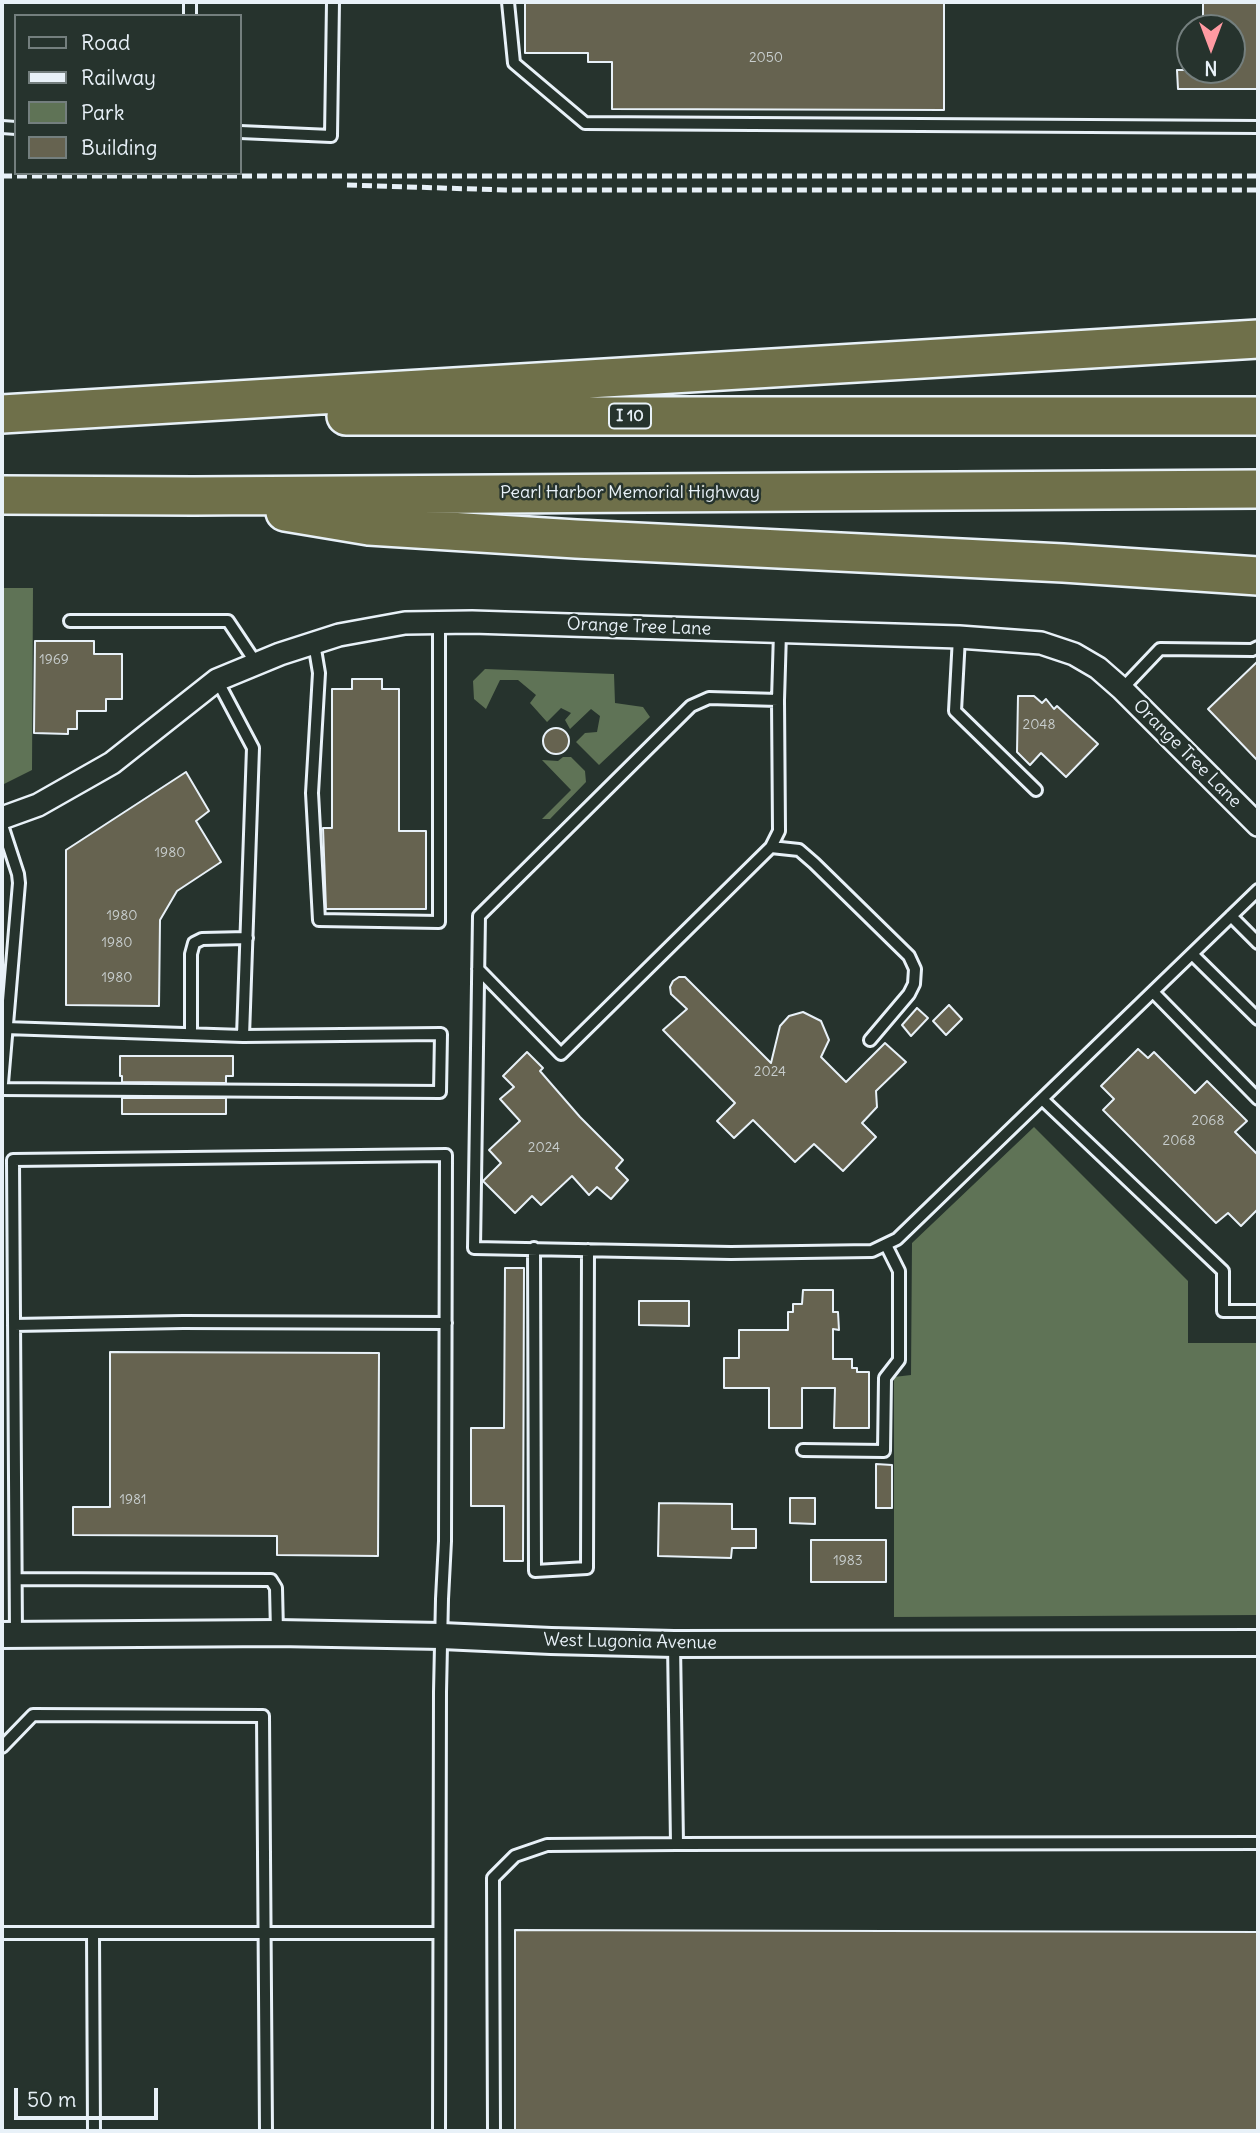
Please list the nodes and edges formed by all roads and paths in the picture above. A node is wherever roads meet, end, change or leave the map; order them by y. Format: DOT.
graph roads {
  1 [pos="333,2"];
  2 [pos="508,2"];
  3 [pos="1258,127"];
  4 [pos="242,132"];
  5 [pos="1258,339"];
  6 [pos="2,415"];
  7 [pos="1258,416"];
  8 [pos="1258,489"];
  9 [pos="2,495"];
  10 [pos="194,496"];
  11 [pos="1258,576"];
  12 [pos="70,621"];
  13 [pos="439,622"];
  14 [pos="780,632"];
  15 [pos="959,637"];
  16 [pos="314,643"];
  17 [pos="1258,647"];
  18 [pos="256,663"];
  19 [pos="217,680"];
  20 [pos="1122,689"];
  21 [pos="778,700"];
  22 [pos="1036,790"];
  23 [pos="2,818"];
  24 [pos="2,825"];
  25 [pos="1258,825"];
  26 [pos="771,847"];
  27 [pos="1258,890"];
  28 [pos="1231,916"];
  29 [pos="247,938"];
  30 [pos="1258,943"];
  31 [pos="1192,954"];
  32 [pos="478,969"];
  33 [pos="1153,992"];
  34 [pos="1258,1019"];
  35 [pos="5,1028"];
  36 [pos="191,1034"];
  37 [pos="243,1035"];
  38 [pos="870,1040"];
  39 [pos="2,1083"];
  40 [pos="2,1089"];
  41 [pos="1042,1099"];
  42 [pos="1258,1099"];
  43 [pos="886,1245"];
  44 [pos="534,1248"];
  45 [pos="588,1250"];
  46 [pos="1258,1311"];
  47 [pos="446,1323"];
  48 [pos="14,1325"];
  49 [pos="803,1450"];
  50 [pos="16,1579"];
  51 [pos="276,1633"];
  52 [pos="9,1635"];
  53 [pos="442,1636"];
  54 [pos="1258,1643"];
  55 [pos="674,1644"];
  56 [pos="2,1747"];
  57 [pos="1258,1843"];
  58 [pos="677,1844"];
  59 [pos="2,1933"];
  60 [pos="93,1933"];
  61 [pos="264,1933"];
  62 [pos="438,1933"];
  63 [pos="94,2131"];
  64 [pos="266,2131"];
  65 [pos="439,2131"];
  66 [pos="494,2131"];
  1 -- 4 [label="lane"];
  2 -- 3 [label="lane"];
  5 -- 6 [label="highway"];
  6 -- 7 [label="highway, I 10"];
  8 -- 10 [label="highway, Pearl Harbor Memorial Highway"];
  9 -- 10 [label="highway, Pearl Harbor Memorial Highway"];
  10 -- 11 [label="highway"];
  12 -- 18 [label="lane"];
  13 -- 14 [label="street, Orange Tree Lane"];
  13 -- 16 [label="street, Orange Tree Lane"];
  13 -- 16 [label="lane"];
  14 -- 15 [label="street, Orange Tree Lane"];
  14 -- 21 [label="lane"];
  15 -- 20 [label="street, Orange Tree Lane"];
  15 -- 22 [label="lane"];
  16 -- 18 [label="street, Orange Tree Lane"];
  17 -- 20 [label="lane"];
  18 -- 19 [label="street, Orange Tree Lane"];
  19 -- 23 [label="street, Orange Tree Lane"];
  19 -- 29 [label="lane"];
  20 -- 25 [label="street, Orange Tree Lane"];
  21 -- 26 [label="lane"];
  21 -- 32 [label="lane"];
  24 -- 35 [label="lane"];
  26 -- 32 [label="lane"];
  26 -- 38 [label="lane"];
  27 -- 28 [label="lane"];
  28 -- 30 [label="lane"];
  28 -- 31 [label="lane"];
  29 -- 36 [label="lane"];
  29 -- 37 [label="lane"];
  31 -- 33 [label="lane"];
  31 -- 34 [label="lane"];
  32 -- 44 [label="lane"];
  33 -- 41 [label="lane"];
  33 -- 42 [label="lane"];
  35 -- 36 [label="lane"];
  35 -- 39 [label="lane"];
  36 -- 37 [label="lane"];
  37 -- 40 [label="lane"];
  41 -- 43 [label="lane"];
  41 -- 46 [label="lane"];
  43 -- 45 [label="lane"];
  43 -- 49 [label="lane"];
  44 -- 45 [label="lane"];
  44 -- 45 [label="lane"];
  47 -- 48 [label="lane"];
  47 -- 48 [label="lane"];
  47 -- 53 [label="lane"];
  48 -- 50 [label="lane"];
  50 -- 51 [label="lane"];
  50 -- 52 [label="lane"];
  51 -- 52 [label="street, West Lugonia Avenue"];
  51 -- 53 [label="street, West Lugonia Avenue"];
  53 -- 55 [label="street, West Lugonia Avenue"];
  53 -- 62 [label="lane"];
  54 -- 55 [label="street, West Lugonia Avenue"];
  55 -- 58 [label="lane"];
  56 -- 61 [label="lane"];
  57 -- 58 [label="lane"];
  58 -- 66 [label="lane"];
  59 -- 60 [label="lane"];
  60 -- 61 [label="lane"];
  60 -- 63 [label="lane"];
  61 -- 62 [label="lane"];
  61 -- 64 [label="lane"];
  62 -- 65 [label="lane"];
}
